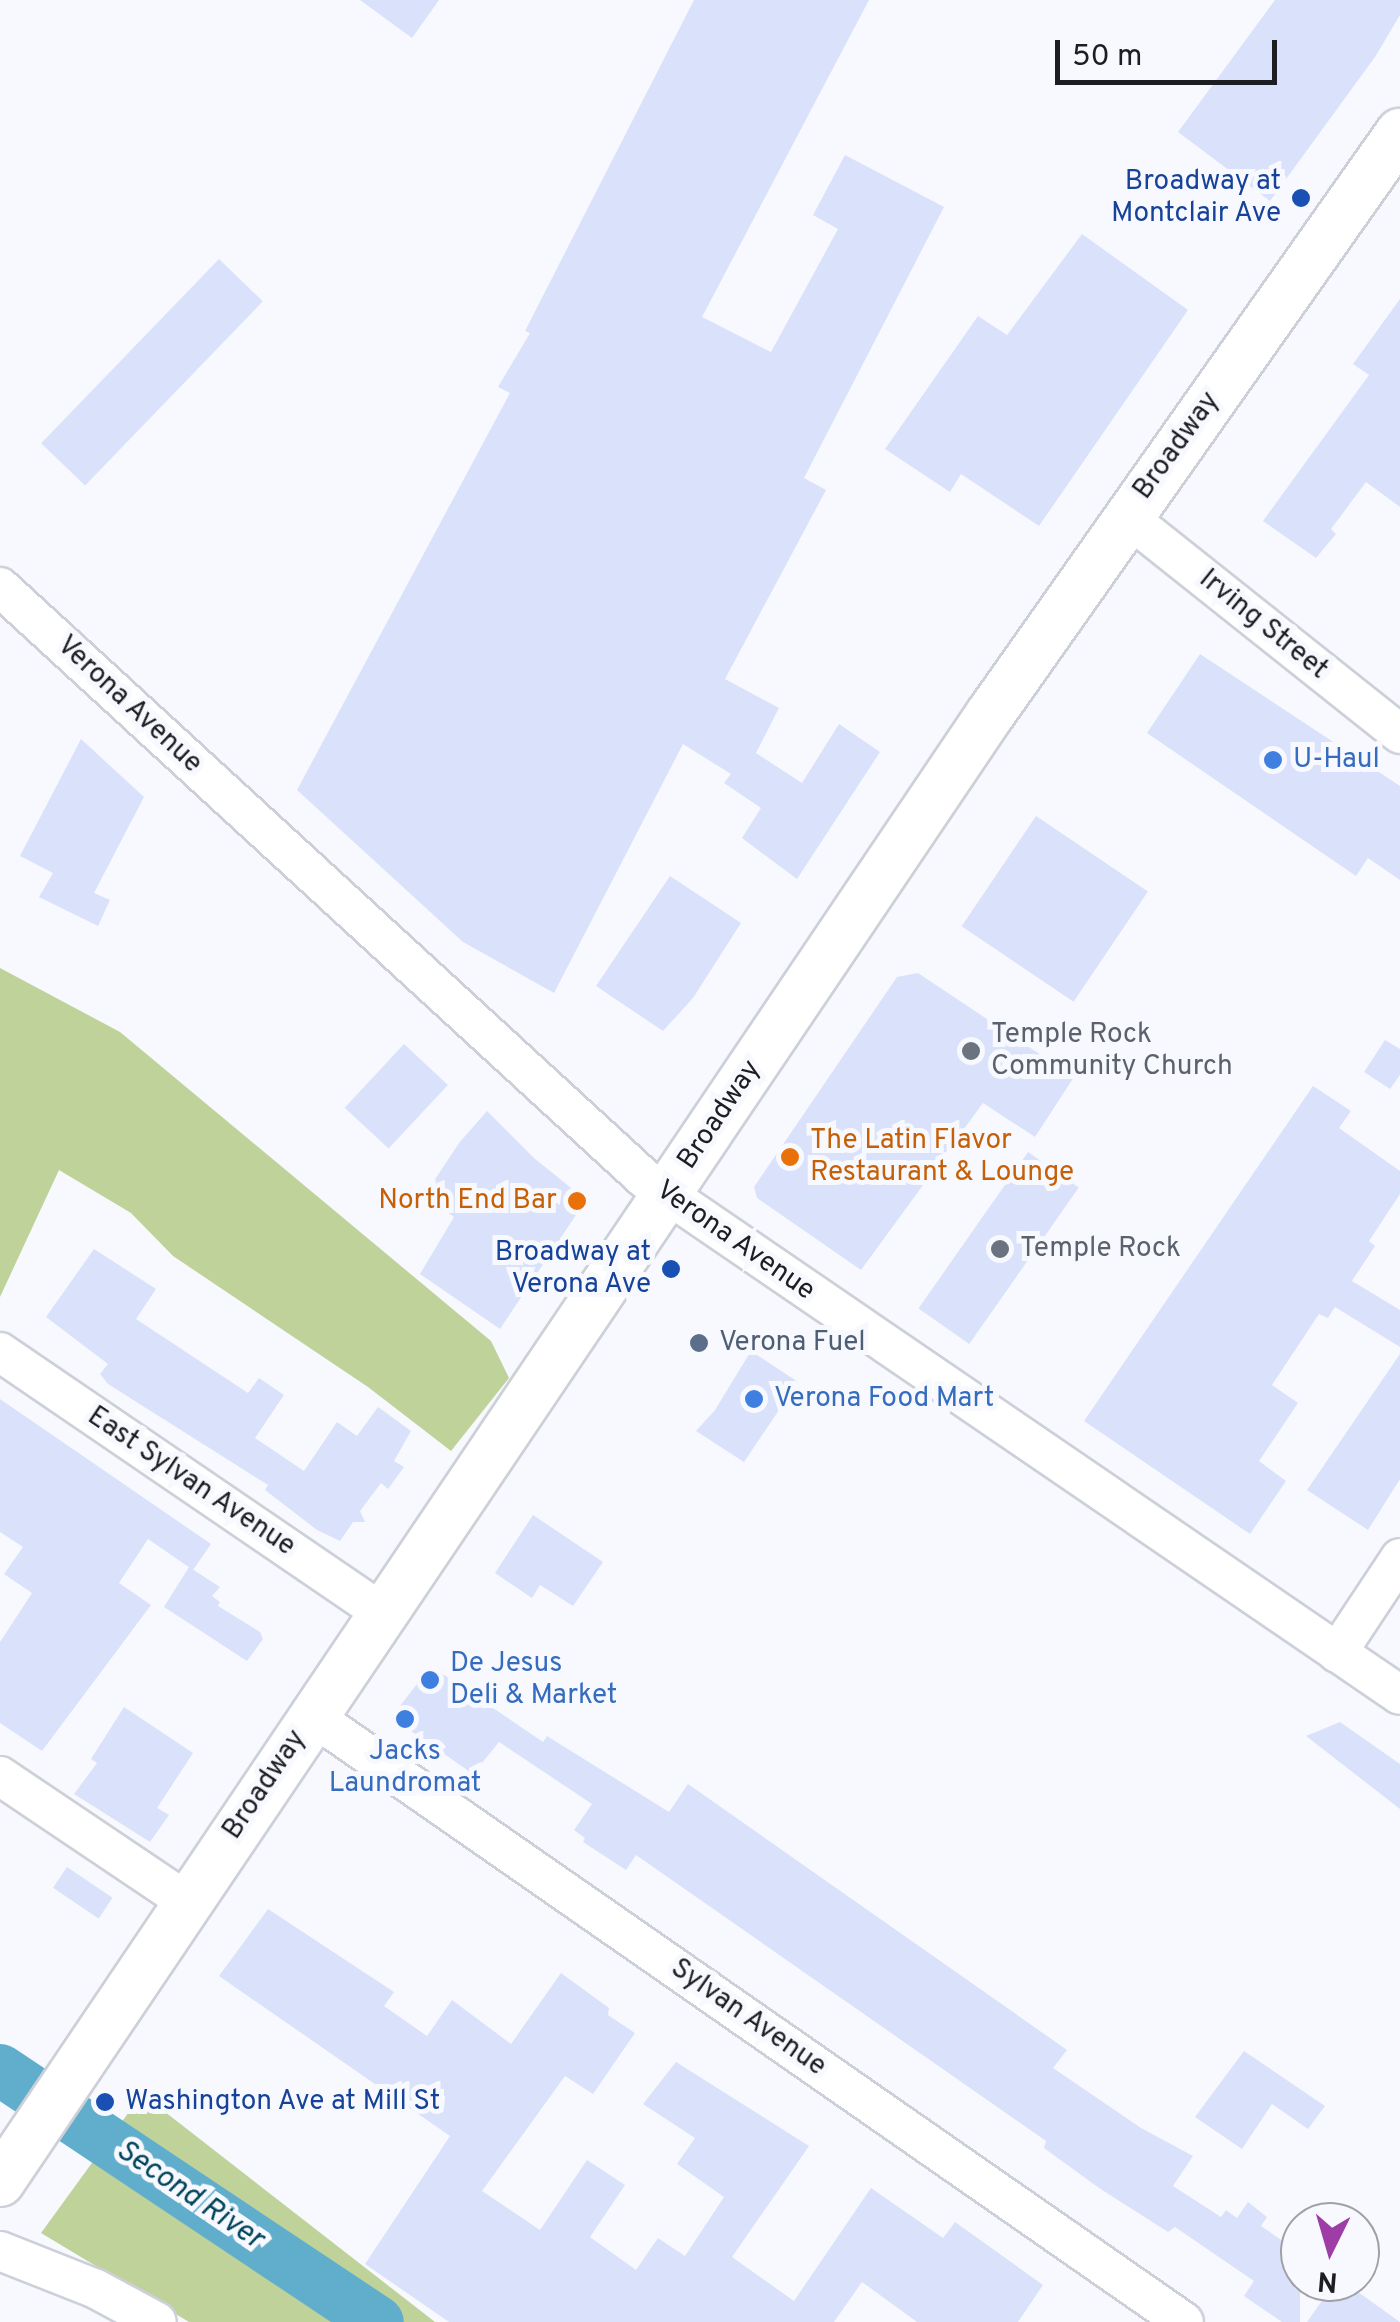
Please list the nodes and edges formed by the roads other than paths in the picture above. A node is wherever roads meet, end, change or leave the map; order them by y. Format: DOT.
graph roads {
  1 [pos="1400,132"];
  2 [pos="1126,516"];
  3 [pos="0,587"];
  4 [pos="1400,734"];
  5 [pos="666,1195"];
  6 [pos="0,1352"];
  7 [pos="1400,1558"];
  8 [pos="381,1612"];
  9 [pos="1337,1653"];
  10 [pos="1400,1696"];
  11 [pos="312,1716"];
  12 [pos="0,1776"];
  13 [pos="186,1901"];
  14 [pos="8,2170"];
  15 [pos="0,2251"];
  16 [pos="157,2322"];
  17 [pos="1184,2322"];
  1 -- 2 [label="main road, Broadway"];
  2 -- 4 [label="street, Irving Street"];
  2 -- 5 [label="main road, Broadway"];
  3 -- 5 [label="street, Verona Avenue"];
  5 -- 8 [label="main road, Broadway"];
  5 -- 9 [label="street, Verona Avenue"];
  6 -- 8 [label="street, East Sylvan Avenue"];
  7 -- 9 [label="street"];
  8 -- 11 [label="main road, Broadway"];
  9 -- 10 [label="street, Verona Avenue"];
  11 -- 13 [label="main road, Broadway"];
  11 -- 17 [label="street, Sylvan Avenue"];
  12 -- 13 [label="street"];
  13 -- 14 [label="main road, Broadway"];
  15 -- 16 [label="street"];
}
